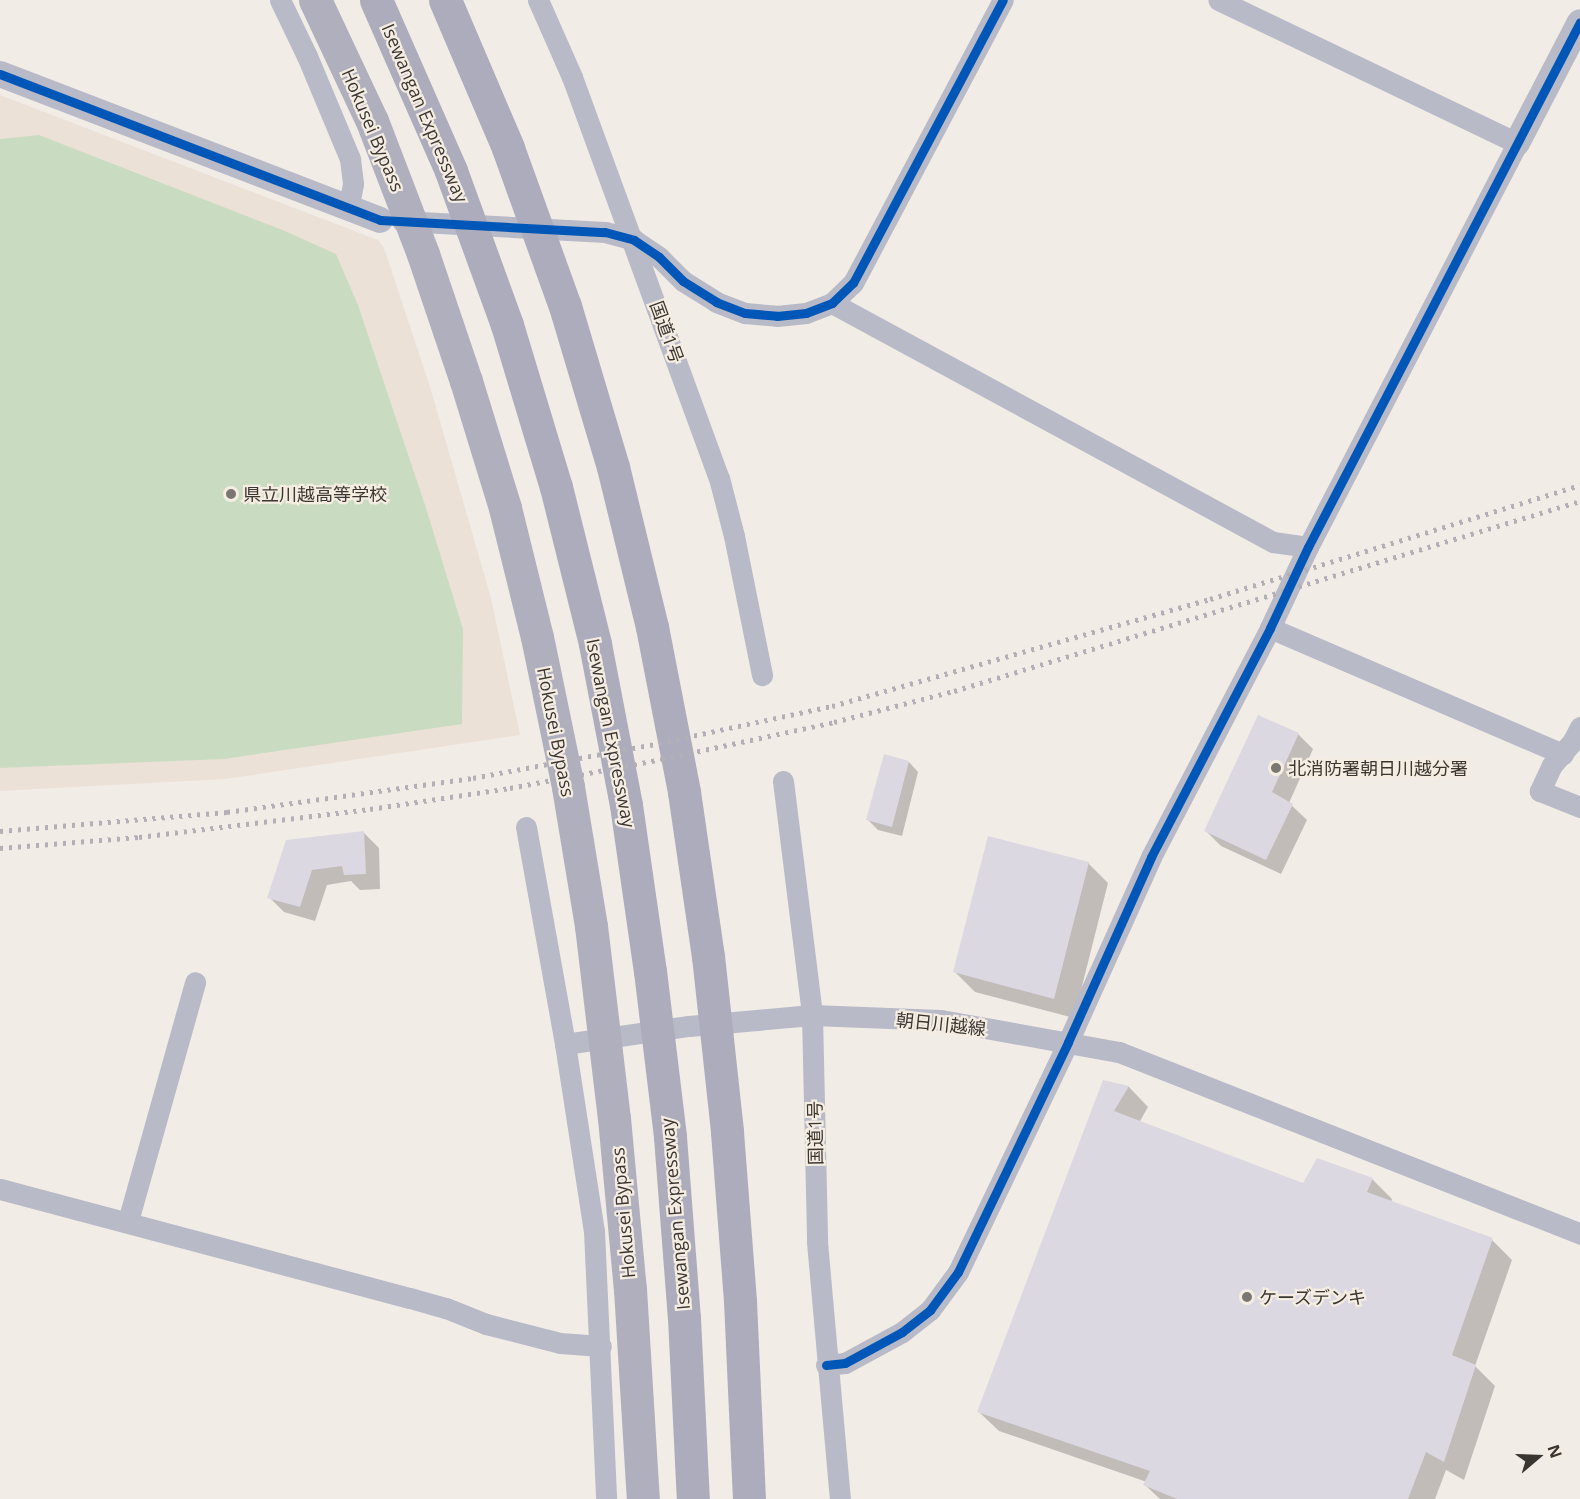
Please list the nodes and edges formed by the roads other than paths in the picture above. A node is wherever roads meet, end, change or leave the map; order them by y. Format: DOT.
graph roads {
  1 [pos="280,0"];
  2 [pos="315,0"];
  3 [pos="376,0"];
  4 [pos="445,0"];
  5 [pos="538,0"];
  6 [pos="1003,0"];
  7 [pos="1219,0"];
  8 [pos="1580,22"];
  9 [pos="0,74"];
  10 [pos="1517,143"];
  11 [pos="348,209"];
  12 [pos="380,220"];
  13 [pos="634,240"];
  14 [pos="832,303"];
  15 [pos="1308,547"];
  16 [pos="1270,628"];
  17 [pos="762,675"];
  18 [pos="1580,727"];
  19 [pos="1563,754"];
  20 [pos="783,781"];
  21 [pos="1580,807"];
  22 [pos="526,827"];
  23 [pos="195,982"];
  24 [pos="812,1015"];
  25 [pos="1068,1042"];
  26 [pos="564,1044"];
  27 [pos="0,1189"];
  28 [pos="128,1221"];
  29 [pos="1580,1234"];
  30 [pos="601,1346"];
  31 [pos="826,1365"];
  32 [pos="606,1499"];
  33 [pos="643,1499"];
  34 [pos="693,1499"];
  35 [pos="749,1499"];
  36 [pos="840,1499"];
  1 -- 11 [label="street"];
  2 -- 33 [label="highway, Hokusei Bypass"];
  3 -- 34 [label="highway, Isewangan Expressway"];
  4 -- 35 [label="highway"];
  5 -- 13 [label="street, 国道1号"];
  6 -- 14 [label="street"];
  7 -- 10 [label="street"];
  8 -- 10 [label="street"];
  9 -- 11 [label="street"];
  10 -- 15 [label="street"];
  11 -- 12 [label="street"];
  12 -- 13 [label="street"];
  13 -- 14 [label="street"];
  13 -- 17 [label="street, 国道1号"];
  14 -- 15 [label="street"];
  15 -- 16 [label="street"];
  16 -- 19 [label="street"];
  16 -- 25 [label="street"];
  18 -- 19 [label="street"];
  19 -- 21 [label="street"];
  20 -- 24 [label="street, 国道1号"];
  22 -- 26 [label="street"];
  23 -- 28 [label="street"];
  24 -- 25 [label="street, 朝日川越線"];
  24 -- 26 [label="street"];
  24 -- 31 [label="street, 国道1号"];
  25 -- 29 [label="street, 朝日川越線"];
  25 -- 31 [label="street"];
  26 -- 30 [label="street"];
  27 -- 28 [label="street"];
  28 -- 30 [label="street"];
  30 -- 32 [label="street"];
  31 -- 36 [label="street, 国道1号"];
}
